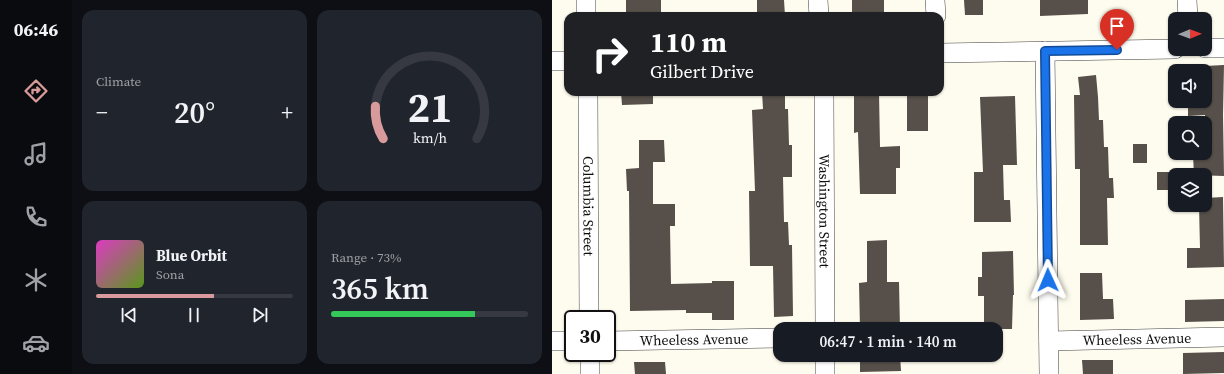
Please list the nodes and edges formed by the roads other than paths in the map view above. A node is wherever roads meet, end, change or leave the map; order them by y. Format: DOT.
graph roads {
  1 [pos="586,0"];
  2 [pos="818,0"];
  3 [pos="936,0"];
  4 [pos="1187,0"];
  5 [pos="586,12"];
  6 [pos="818,12"];
  7 [pos="936,12"];
  8 [pos="1188,12"];
  9 [pos="1212,48"];
  10 [pos="1224,48"];
  11 [pos="1168,49"];
  12 [pos="1045,51"];
  13 [pos="944,53"];
  14 [pos="552,61"];
  15 [pos="564,61"];
  16 [pos="588,96"];
  17 [pos="824,96"];
  18 [pos="589,310"];
  19 [pos="825,322"];
  20 [pos="1224,337"];
  21 [pos="773,338"];
  22 [pos="1049,340"];
  23 [pos="552,341"];
  24 [pos="564,341"];
  25 [pos="616,341"];
  26 [pos="590,362"];
  27 [pos="825,362"];
  28 [pos="590,374"];
  29 [pos="825,374"];
  30 [pos="1049,374"];
  1 -- 5 [label="street"];
  2 -- 6 [label="street"];
  3 -- 7 [label="street"];
  4 -- 8 [label="street"];
  9 -- 10 [label="street"];
  11 -- 12 [label="street"];
  12 -- 13 [label="street"];
  12 -- 22 [label="street"];
  14 -- 15 [label="street"];
  16 -- 18 [label="street, Columbia Street"];
  17 -- 19 [label="street, Washington Street"];
  20 -- 22 [label="street, Wheeless Avenue"];
  21 -- 25 [label="street, Wheeless Avenue"];
  22 -- 30 [label="street"];
  23 -- 24 [label="street"];
  26 -- 28 [label="street"];
  27 -- 29 [label="street"];
}
